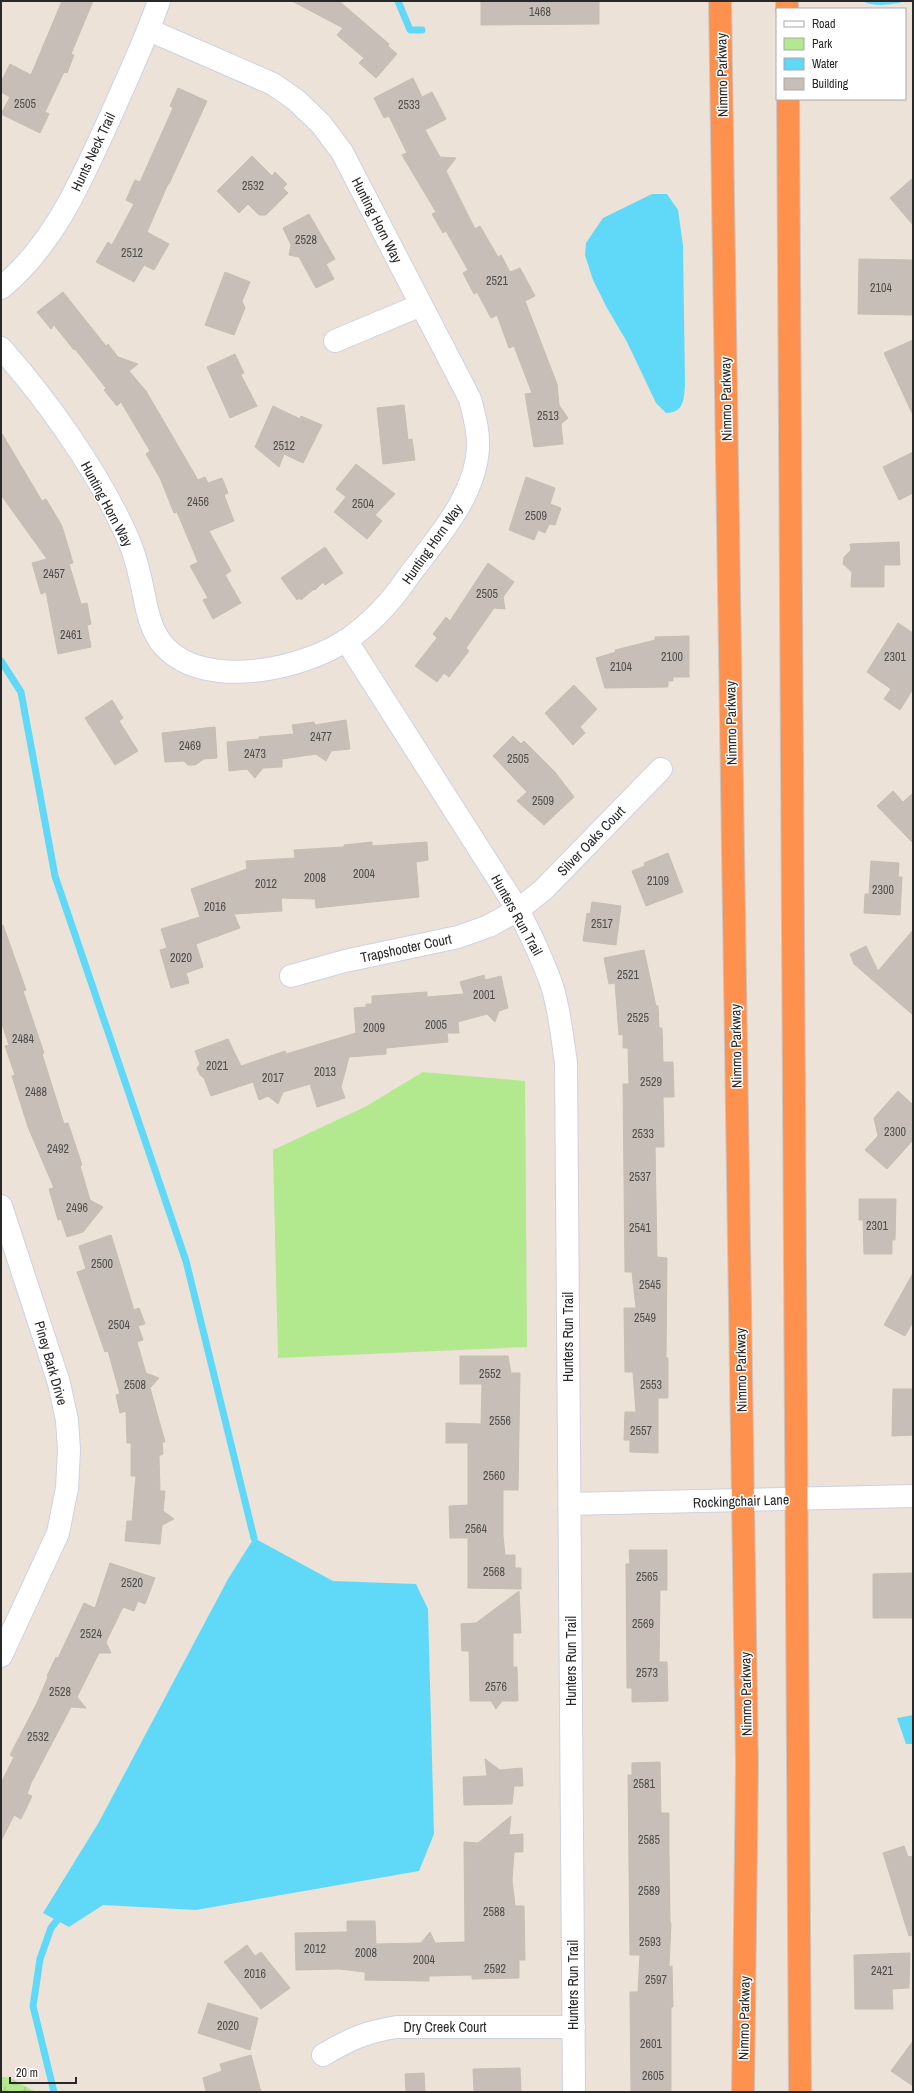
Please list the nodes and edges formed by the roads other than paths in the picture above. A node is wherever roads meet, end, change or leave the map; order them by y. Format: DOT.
graph roads {
  1 [pos="159,1"];
  2 [pos="720,1"];
  3 [pos="149,30"];
  4 [pos="788,100"];
  5 [pos="1,288"];
  6 [pos="421,305"];
  7 [pos="335,341"];
  8 [pos="1,348"];
  9 [pos="346,640"];
  10 [pos="661,769"];
  11 [pos="518,910"];
  12 [pos="291,976"];
  13 [pos="1,1206"];
  14 [pos="913,1496"];
  15 [pos="797,1499"];
  16 [pos="743,1501"];
  17 [pos="569,1504"];
  18 [pos="1,1656"];
  19 [pos="574,2027"];
  20 [pos="323,2055"];
  21 [pos="574,2092"];
  22 [pos="743,2092"];
  23 [pos="800,2092"];
  1 -- 3 [label="street, Hunts Neck Trail"];
  2 -- 16 [label="highway, Nimmo Parkway"];
  3 -- 5 [label="street, Hunts Neck Trail"];
  3 -- 6 [label="street, Hunting Horn Way"];
  4 -- 15 [label="highway"];
  6 -- 7 [label="street"];
  6 -- 9 [label="street, Hunting Horn Way"];
  8 -- 9 [label="street, Hunting Horn Way"];
  9 -- 11 [label="street, Hunters Run Trail"];
  10 -- 11 [label="street, Silver Oaks Court"];
  11 -- 12 [label="street, Trapshooter Court"];
  11 -- 17 [label="street, Hunters Run Trail"];
  13 -- 18 [label="street, Piney Bark Drive"];
  14 -- 15 [label="street, Rockingchair Lane"];
  15 -- 16 [label="street, Rockingchair Lane"];
  15 -- 23 [label="highway"];
  16 -- 17 [label="street, Rockingchair Lane"];
  16 -- 22 [label="highway, Nimmo Parkway"];
  17 -- 19 [label="street, Hunters Run Trail"];
  19 -- 20 [label="street, Dry Creek Court"];
  19 -- 21 [label="street, Hunters Run Trail"];
}
